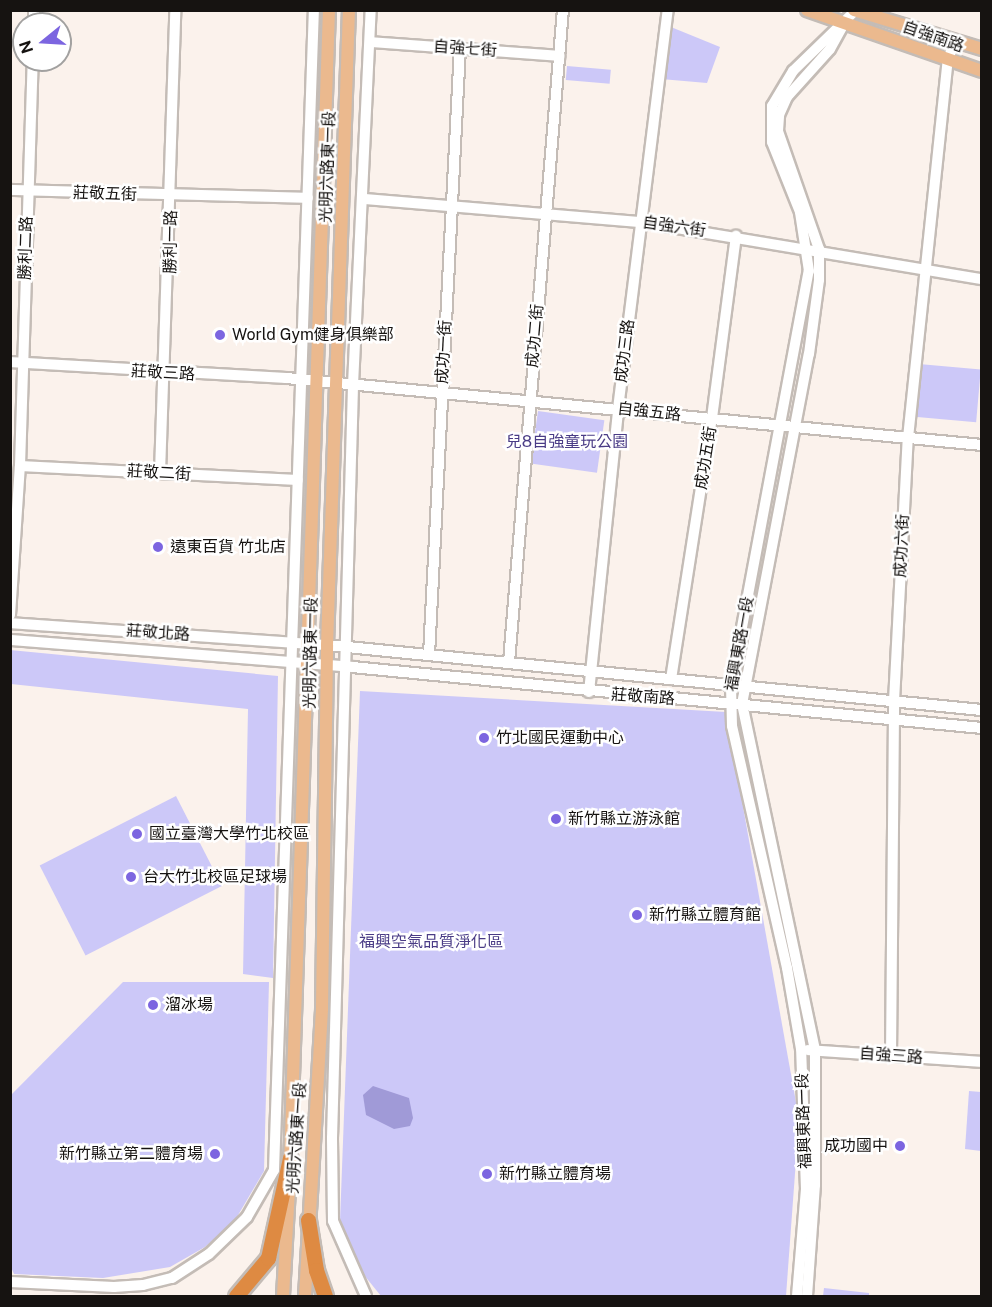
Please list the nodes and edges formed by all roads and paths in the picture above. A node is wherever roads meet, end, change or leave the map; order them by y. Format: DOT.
graph roads {
  1 [pos="175,10"];
  2 [pos="314,10"];
  3 [pos="329,10"];
  4 [pos="349,10"];
  5 [pos="371,10"];
  6 [pos="563,10"];
  7 [pos="668,10"];
  8 [pos="807,10"];
  9 [pos="856,11"];
  10 [pos="844,24"];
  11 [pos="955,40"];
  12 [pos="370,42"];
  13 [pos="460,48"];
  14 [pos="981,49"];
  15 [pos="559,56"];
  16 [pos="948,60"];
  17 [pos="981,71"];
  18 [pos="33,72"];
  19 [pos="10,190"];
  20 [pos="28,191"];
  21 [pos="172,196"];
  22 [pos="308,198"];
  23 [pos="364,199"];
  24 [pos="451,206"];
  25 [pos="546,212"];
  26 [pos="640,222"];
  27 [pos="736,236"];
  28 [pos="813,249"];
  29 [pos="926,269"];
  30 [pos="981,279"];
  31 [pos="10,362"];
  32 [pos="23,363"];
  33 [pos="166,374"];
  34 [pos="302,380"];
  35 [pos="316,382"];
  36 [pos="337,384"];
  37 [pos="353,385"];
  38 [pos="441,394"];
  39 [pos="530,401"];
  40 [pos="618,409"];
  41 [pos="712,418"];
  42 [pos="782,425"];
  43 [pos="794,426"];
  44 [pos="908,438"];
  45 [pos="981,445"];
  46 [pos="20,466"];
  47 [pos="160,473"];
  48 [pos="298,480"];
  49 [pos="10,615"];
  50 [pos="10,623"];
  51 [pos="10,640"];
  52 [pos="292,642"];
  53 [pos="306,643"];
  54 [pos="327,645"];
  55 [pos="345,647"];
  56 [pos="429,655"];
  57 [pos="509,662"];
  58 [pos="291,663"];
  59 [pos="304,664"];
  60 [pos="327,666"];
  61 [pos="344,667"];
  62 [pos="590,670"];
  63 [pos="671,679"];
  64 [pos="731,686"];
  65 [pos="742,688"];
  66 [pos="589,692"];
  67 [pos="894,701"];
  68 [pos="736,704"];
  69 [pos="981,710"];
  70 [pos="894,722"];
  71 [pos="981,728"];
  72 [pos="337,981"];
  73 [pos="322,1010"];
  74 [pos="801,1049"];
  75 [pos="814,1050"];
  76 [pos="891,1056"];
  77 [pos="981,1057"];
  78 [pos="981,1062"];
  79 [pos="290,1158"];
  80 [pos="308,1220"];
  81 [pos="10,1282"];
  82 [pos="236,1296"];
  83 [pos="283,1296"];
  84 [pos="305,1296"];
  85 [pos="325,1296"];
  86 [pos="366,1296"];
  87 [pos="797,1296"];
  88 [pos="807,1296"];
  1 -- 21 [label="street, 勝利一路"];
  2 -- 22 [label="street, 光明六路東一段"];
  3 -- 35 [label="main road, 光明六路東一段"];
  4 -- 36 [label="main road, 光明六路東一段"];
  5 -- 12 [label="street, 光明六路東一段"];
  6 -- 15 [label="street, 成功二街"];
  7 -- 26 [label="street, 成功三路"];
  8 -- 10 [label="main road, 自強南路"];
  9 -- 10 [label="street, 福興東路一段"];
  9 -- 11 [label="main road, 自強南路"];
  10 -- 16 [label="main road, 自強南路"];
  10 -- 28 [label="street, 福興東路一段"];
  11 -- 14 [label="main road, 自強南路"];
  11 -- 16 [label="street, 成功六街"];
  12 -- 13 [label="street, 自強七街"];
  12 -- 23 [label="street, 光明六路東一段"];
  13 -- 15 [label="street, 自強七街"];
  13 -- 24 [label="street, 成功一街"];
  15 -- 25 [label="street, 成功二街"];
  16 -- 17 [label="main road, 自強南路"];
  16 -- 29 [label="street, 成功六街"];
  18 -- 20 [label="street, 勝利二路"];
  19 -- 20 [label="street, 莊敬五街"];
  20 -- 21 [label="street, 莊敬五街"];
  20 -- 32 [label="street, 勝利二路"];
  21 -- 22 [label="street, 莊敬五街"];
  21 -- 33 [label="street, 勝利一路"];
  22 -- 34 [label="street, 光明六路東一段"];
  23 -- 24 [label="street, 自強六街"];
  23 -- 37 [label="street, 光明六路東一段"];
  24 -- 25 [label="street, 自強六街"];
  24 -- 38 [label="street, 成功一街"];
  25 -- 26 [label="street, 自強六街"];
  25 -- 39 [label="street, 成功二街"];
  26 -- 27 [label="street, 自強六街"];
  26 -- 40 [label="street, 成功三路"];
  27 -- 28 [label="street, 自強六街"];
  27 -- 41 [label="street, 成功五街"];
  28 -- 29 [label="street, 自強六街"];
  28 -- 42 [label="street, 福興東路一段"];
  28 -- 43 [label="street, 福興東路一段"];
  29 -- 30 [label="street, 自強六街"];
  29 -- 44 [label="street, 成功六街"];
  31 -- 32 [label="street, 莊敬三路"];
  32 -- 33 [label="street, 莊敬三路"];
  32 -- 46 [label="street, 勝利二路"];
  33 -- 34 [label="street, 莊敬三路"];
  33 -- 47 [label="street, 勝利一路"];
  34 -- 35 [label="street, 莊敬三路"];
  34 -- 48 [label="street, 光明六路東一段"];
  35 -- 36 [label="street, 自強五路"];
  35 -- 53 [label="main road, 光明六路東一段"];
  36 -- 37 [label="street, 自強五路"];
  36 -- 54 [label="main road, 光明六路東一段"];
  37 -- 38 [label="street, 自強五路"];
  37 -- 55 [label="street, 光明六路東一段"];
  38 -- 39 [label="street, 自強五路"];
  38 -- 56 [label="street, 成功一街"];
  39 -- 40 [label="street, 自強五路"];
  39 -- 57 [label="street, 成功二街"];
  40 -- 41 [label="street, 自強五路"];
  40 -- 62 [label="street, 成功三路"];
  41 -- 42 [label="street, 自強五路"];
  41 -- 63 [label="street, 成功五街"];
  42 -- 43 [label="street, 自強五路"];
  42 -- 64 [label="street, 福興東路一段"];
  43 -- 44 [label="street, 自強五路"];
  43 -- 65 [label="street, 福興東路一段"];
  44 -- 45 [label="street, 自強五路"];
  44 -- 67 [label="street, 成功六街"];
  46 -- 47 [label="street, 莊敬二街"];
  46 -- 49 [label="street, 勝利二路"];
  47 -- 48 [label="street, 莊敬二街"];
  48 -- 52 [label="street, 光明六路東一段"];
  50 -- 52 [label="street, 莊敬北路"];
  51 -- 58 [label="street, 莊敬北路"];
  52 -- 53 [label="street, 莊敬北路"];
  52 -- 58 [label="street, 光明六路東一段"];
  53 -- 54 [label="street, 莊敬南路"];
  53 -- 59 [label="main road, 光明六路東一段"];
  54 -- 55 [label="street, 莊敬南路"];
  54 -- 60 [label="main road, 光明六路東一段"];
  55 -- 56 [label="street, 莊敬南路"];
  55 -- 61 [label="street, 光明六路東一段"];
  56 -- 57 [label="street, 莊敬南路"];
  57 -- 62 [label="street, 莊敬南路"];
  58 -- 59 [label="street, 莊敬北路"];
  58 -- 81 [label="street, 光明六路東一段"];
  59 -- 60 [label="street, 莊敬南路"];
  59 -- 79 [label="main road, 光明六路東一段"];
  60 -- 61 [label="street, 莊敬南路"];
  60 -- 73 [label="main road, 光明六路東一段"];
  61 -- 66 [label="street, 莊敬南路"];
  61 -- 72 [label="street, 光明六路東一段"];
  62 -- 63 [label="street, 莊敬南路"];
  62 -- 66 [label="street, 成功三路"];
  63 -- 64 [label="street, 莊敬南路"];
  64 -- 65 [label="street, 莊敬南路"];
  64 -- 68 [label="street, 福興東路一段"];
  65 -- 67 [label="street, 莊敬南路"];
  65 -- 68 [label="street, 福興東路一段"];
  66 -- 68 [label="street, 莊敬南路"];
  67 -- 69 [label="street, 莊敬南路"];
  67 -- 70 [label="street, 成功六街"];
  68 -- 70 [label="street, 莊敬南路"];
  68 -- 74 [label="street, 福興東路一段"];
  68 -- 75 [label="street, 福興東路一段"];
  70 -- 71 [label="street, 莊敬南路"];
  70 -- 76 [label="street, 成功六街"];
  72 -- 73 [label="street"];
  72 -- 86 [label="street, 光明六路東一段"];
  73 -- 80 [label="main road, 光明六路東一段"];
  74 -- 75 [label="street, 自強三路"];
  74 -- 87 [label="street, 福興東路一段"];
  75 -- 76 [label="street, 自強三路"];
  75 -- 88 [label="street, 福興東路一段"];
  76 -- 78 [label="street, 自強三路"];
  77 -- 78 [label="street"];
  79 -- 82 [label="highway"];
  79 -- 83 [label="main road, 光明六路東一段"];
  80 -- 84 [label="main road, 光明六路東一段"];
  80 -- 85 [label="highway"];
}
